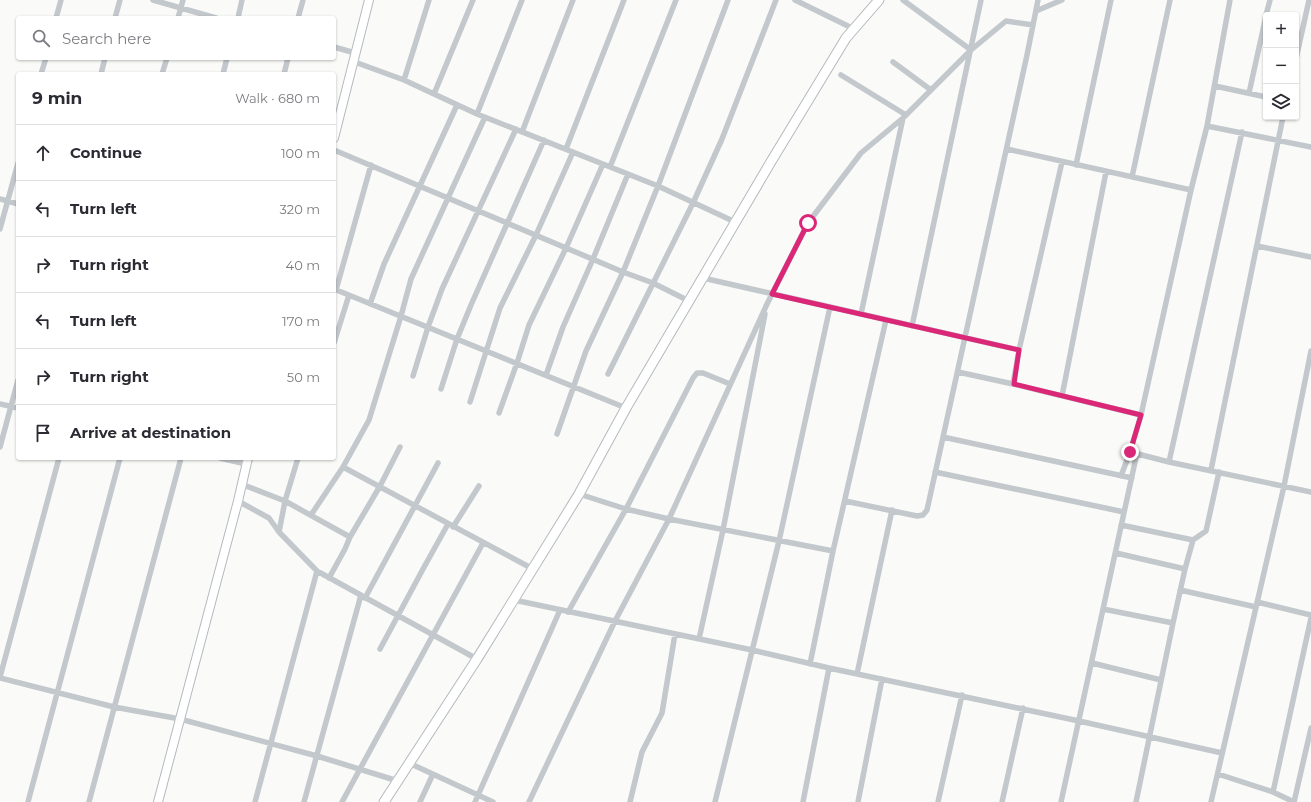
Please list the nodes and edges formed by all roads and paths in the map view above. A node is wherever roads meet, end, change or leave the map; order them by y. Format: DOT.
graph roads {
  1 [pos="61,0"];
  2 [pos="120,0"];
  3 [pos="153,0"];
  4 [pos="183,0"];
  5 [pos="242,0"];
  6 [pos="303,0"];
  7 [pos="368,0"];
  8 [pos="429,0"];
  9 [pos="473,0"];
  10 [pos="522,0"];
  11 [pos="573,0"];
  12 [pos="624,0"];
  13 [pos="676,0"];
  14 [pos="728,0"];
  15 [pos="776,0"];
  16 [pos="795,0"];
  17 [pos="879,0"];
  18 [pos="903,0"];
  19 [pos="981,0"];
  20 [pos="1038,0"];
  21 [pos="1062,0"];
  22 [pos="1111,0"];
  23 [pos="1170,0"];
  24 [pos="1230,0"];
  25 [pos="1270,0"];
  26 [pos="1309,0"];
  27 [pos="181,8"];
  28 [pos="1036,11"];
  29 [pos="1267,12"];
  30 [pos="57,16"];
  31 [pos="116,16"];
  32 [pos="179,16"];
  33 [pos="209,16"];
  34 [pos="238,16"];
  35 [pos="299,16"];
  36 [pos="1033,25"];
  37 [pos="854,29"];
  38 [pos="1263,30"];
  39 [pos="336,48"];
  40 [pos="1298,48"];
  41 [pos="971,50"];
  42 [pos="355,53"];
  43 [pos="45,60"];
  44 [pos="104,60"];
  45 [pos="166,60"];
  46 [pos="226,60"];
  47 [pos="288,60"];
  48 [pos="352,61"];
  49 [pos="893,62"];
  50 [pos="42,72"];
  51 [pos="102,72"];
  52 [pos="163,72"];
  53 [pos="224,72"];
  54 [pos="284,72"];
  55 [pos="842,75"];
  56 [pos="404,80"];
  57 [pos="1215,86"];
  58 [pos="931,90"];
  59 [pos="1249,93"];
  60 [pos="434,94"];
  61 [pos="1263,96"];
  62 [pos="457,105"];
  63 [pos="477,114"];
  64 [pos="904,116"];
  65 [pos="485,117"];
  66 [pos="1282,120"];
  67 [pos="1207,126"];
  68 [pos="336,129"];
  69 [pos="516,129"];
  70 [pos="522,132"];
  71 [pos="1242,132"];
  72 [pos="544,140"];
  73 [pos="1278,140"];
  74 [pos="1311,147"];
  75 [pos="566,149"];
  76 [pos="1007,149"];
  77 [pos="336,151"];
  78 [pos="573,152"];
  79 [pos="1062,162"];
  80 [pos="602,164"];
  81 [pos="371,165"];
  82 [pos="1076,165"];
  83 [pos="610,167"];
  84 [pos="16,171"];
  85 [pos="1106,172"];
  86 [pos="628,174"];
  87 [pos="1132,177"];
  88 [pos="419,186"];
  89 [pos="658,186"];
  90 [pos="1191,190"];
  91 [pos="448,198"];
  92 [pos="0,199"];
  93 [pos="8,202"];
  94 [pos="693,203"];
  95 [pos="16,204"];
  96 [pos="478,210"];
  97 [pos="735,222"];
  98 [pos="507,223"];
  99 [pos="0,229"];
  100 [pos="536,235"];
  101 [pos="1257,246"];
  102 [pos="566,248"];
  103 [pos="1311,257"];
  104 [pos="593,259"];
  105 [pos="622,272"];
  106 [pos="703,278"];
  107 [pos="653,283"];
  108 [pos="336,286"];
  109 [pos="336,289"];
  110 [pos="772,294"];
  111 [pos="349,295"];
  112 [pos="689,301"];
  113 [pos="370,304"];
  114 [pos="767,304"];
  115 [pos="830,307"];
  116 [pos="860,314"];
  117 [pos="401,316"];
  118 [pos="886,320"];
  119 [pos="912,326"];
  120 [pos="428,327"];
  121 [pos="336,337"];
  122 [pos="965,338"];
  123 [pos="457,339"];
  124 [pos="1019,350"];
  125 [pos="487,351"];
  126 [pos="1311,351"];
  127 [pos="517,363"];
  128 [pos="958,372"];
  129 [pos="608,374"];
  130 [pos="546,375"];
  131 [pos="413,376"];
  132 [pos="730,384"];
  133 [pos="1014,384"];
  134 [pos="573,386"];
  135 [pos="16,388"];
  136 [pos="441,389"];
  137 [pos="1062,396"];
  138 [pos="470,402"];
  139 [pos="0,404"];
  140 [pos="11,407"];
  141 [pos="16,408"];
  142 [pos="626,408"];
  143 [pos="499,413"];
  144 [pos="1141,415"];
  145 [pos="557,434"];
  146 [pos="943,437"];
  147 [pos="0,447"];
  148 [pos="400,447"];
  149 [pos="1130,452"];
  150 [pos="1137,453"];
  151 [pos="58,460"];
  152 [pos="119,460"];
  153 [pos="180,460"];
  154 [pos="297,460"];
  155 [pos="247,461"];
  156 [pos="1169,462"];
  157 [pos="438,463"];
  158 [pos="343,467"];
  159 [pos="1211,470"];
  160 [pos="935,472"];
  161 [pos="1219,472"];
  162 [pos="1121,476"];
  163 [pos="1132,478"];
  164 [pos="241,484"];
  165 [pos="380,486"];
  166 [pos="478,486"];
  167 [pos="1284,486"];
  168 [pos="1311,492"];
  169 [pos="579,494"];
  170 [pos="285,501"];
  171 [pos="845,501"];
  172 [pos="238,502"];
  173 [pos="415,506"];
  174 [pos="626,509"];
  175 [pos="892,510"];
  176 [pos="1124,512"];
  177 [pos="311,515"];
  178 [pos="668,519"];
  179 [pos="1121,525"];
  180 [pos="451,526"];
  181 [pos="723,530"];
  182 [pos="279,532"];
  183 [pos="350,536"];
  184 [pos="1193,540"];
  185 [pos="779,541"];
  186 [pos="483,543"];
  187 [pos="833,551"];
  188 [pos="1116,553"];
  189 [pos="532,569"];
  190 [pos="1185,569"];
  191 [pos="316,571"];
  192 [pos="329,578"];
  193 [pos="1180,590"];
  194 [pos="363,597"];
  195 [pos="514,600"];
  196 [pos="1256,605"];
  197 [pos="1103,609"];
  198 [pos="560,610"];
  199 [pos="568,612"];
  200 [pos="398,616"];
  201 [pos="1311,617"];
  202 [pos="615,622"];
  203 [pos="1172,623"];
  204 [pos="675,634"];
  205 [pos="433,636"];
  206 [pos="699,639"];
  207 [pos="380,649"];
  208 [pos="752,650"];
  209 [pos="477,659"];
  210 [pos="1092,663"];
  211 [pos="810,664"];
  212 [pos="828,668"];
  213 [pos="857,674"];
  214 [pos="0,677"];
  215 [pos="882,679"];
  216 [pos="1161,680"];
  217 [pos="56,693"];
  218 [pos="962,695"];
  219 [pos="114,707"];
  220 [pos="1023,708"];
  221 [pos="180,719"];
  222 [pos="1079,721"];
  223 [pos="1311,728"];
  224 [pos="1150,736"];
  225 [pos="270,744"];
  226 [pos="1222,753"];
  227 [pos="317,756"];
  228 [pos="409,763"];
  229 [pos="360,769"];
  230 [pos="432,774"];
  231 [pos="1218,774"];
  232 [pos="398,781"];
  233 [pos="1273,792"];
  234 [pos="478,795"];
  235 [pos="28,802"];
  236 [pos="89,802"];
  237 [pos="158,802"];
  238 [pos="254,802"];
  239 [pos="304,802"];
  240 [pos="342,802"];
  241 [pos="384,802"];
  242 [pos="420,802"];
  243 [pos="474,802"];
  244 [pos="493,802"];
  245 [pos="529,802"];
  246 [pos="630,802"];
  247 [pos="715,802"];
  248 [pos="803,802"];
  249 [pos="858,802"];
  250 [pos="938,802"];
  251 [pos="1002,802"];
  252 [pos="1061,802"];
  253 [pos="1136,802"];
  254 [pos="1211,802"];
  1 -- 30 [label="street"];
  2 -- 31 [label="street"];
  3 -- 27 [label="street"];
  4 -- 27 [label="street"];
  5 -- 34 [label="street"];
  6 -- 35 [label="street"];
  7 -- 42 [label="street"];
  8 -- 56 [label="street"];
  9 -- 60 [label="street"];
  10 -- 63 [label="street"];
  11 -- 70 [label="street"];
  12 -- 75 [label="street"];
  13 -- 83 [label="street"];
  14 -- 89 [label="street"];
  15 -- 94 [label="street"];
  16 -- 37 [label="street"];
  17 -- 37 [label="main road"];
  18 -- 41 [label="street"];
  19 -- 41 [label="street"];
  20 -- 28 [label="street"];
  21 -- 28 [label="street"];
  22 -- 82 [label="street"];
  23 -- 87 [label="street"];
  24 -- 57 [label="street"];
  25 -- 29 [label="street"];
  26 -- 40 [label="street"];
  27 -- 32 [label="street"];
  27 -- 33 [label="street"];
  28 -- 36 [label="street"];
  36 -- 41 [label="street"];
  36 -- 76 [label="street"];
  37 -- 97 [label="main road"];
  38 -- 59 [label="street"];
  39 -- 42 [label="street"];
  41 -- 58 [label="street"];
  41 -- 119 [label="street"];
  42 -- 48 [label="street"];
  43 -- 50 [label="street"];
  44 -- 51 [label="street"];
  45 -- 52 [label="street"];
  46 -- 53 [label="street"];
  47 -- 54 [label="street"];
  48 -- 56 [label="street"];
  48 -- 68 [label="street"];
  49 -- 58 [label="street"];
  55 -- 64 [label="street"];
  56 -- 60 [label="street"];
  57 -- 59 [label="street"];
  57 -- 67 [label="street"];
  58 -- 64 [label="street"];
  59 -- 61 [label="street"];
  60 -- 62 [label="street"];
  62 -- 63 [label="street"];
  62 -- 88 [label="street"];
  63 -- 65 [label="street"];
  64 -- 110 [label="street"];
  64 -- 116 [label="street"];
  65 -- 69 [label="street"];
  65 -- 91 [label="street"];
  66 -- 73 [label="street"];
  67 -- 71 [label="street"];
  67 -- 90 [label="street"];
  69 -- 70 [label="street"];
  69 -- 96 [label="street"];
  70 -- 72 [label="street"];
  71 -- 73 [label="street"];
  71 -- 156 [label="street"];
  72 -- 75 [label="street"];
  72 -- 98 [label="street"];
  73 -- 74 [label="street"];
  73 -- 101 [label="street"];
  75 -- 78 [label="street"];
  76 -- 79 [label="street"];
  76 -- 122 [label="street"];
  77 -- 81 [label="street"];
  78 -- 80 [label="street"];
  78 -- 100 [label="street"];
  79 -- 82 [label="street"];
  79 -- 124 [label="street"];
  80 -- 83 [label="street"];
  80 -- 102 [label="street"];
  81 -- 88 [label="street"];
  81 -- 108 [label="street"];
  82 -- 85 [label="street"];
  83 -- 86 [label="street"];
  84 -- 93 [label="street"];
  85 -- 87 [label="street"];
  85 -- 137 [label="street"];
  86 -- 89 [label="street"];
  86 -- 104 [label="street"];
  87 -- 90 [label="street"];
  88 -- 91 [label="street"];
  88 -- 113 [label="street"];
  89 -- 94 [label="street"];
  89 -- 105 [label="street"];
  90 -- 144 [label="street"];
  91 -- 96 [label="street"];
  91 -- 117 [label="street"];
  92 -- 93 [label="street"];
  93 -- 95 [label="street"];
  93 -- 99 [label="street"];
  94 -- 97 [label="street"];
  94 -- 107 [label="street"];
  96 -- 98 [label="street"];
  96 -- 120 [label="street"];
  97 -- 106 [label="main road"];
  98 -- 100 [label="street"];
  98 -- 123 [label="street"];
  100 -- 102 [label="street"];
  100 -- 125 [label="street"];
  101 -- 103 [label="street"];
  101 -- 159 [label="street"];
  102 -- 104 [label="street"];
  102 -- 127 [label="street"];
  104 -- 105 [label="street"];
  104 -- 130 [label="street"];
  105 -- 107 [label="street"];
  105 -- 134 [label="street"];
  106 -- 110 [label="street"];
  106 -- 112 [label="main road"];
  107 -- 112 [label="street"];
  107 -- 129 [label="street"];
  109 -- 111 [label="street"];
  110 -- 114 [label="street"];
  110 -- 115 [label="street"];
  111 -- 113 [label="street"];
  111 -- 121 [label="street"];
  112 -- 142 [label="main road"];
  113 -- 117 [label="street"];
  114 -- 132 [label="street"];
  114 -- 181 [label="street"];
  115 -- 116 [label="street"];
  115 -- 185 [label="street"];
  116 -- 118 [label="street"];
  117 -- 120 [label="street"];
  117 -- 158 [label="street"];
  118 -- 119 [label="street"];
  118 -- 171 [label="street"];
  119 -- 122 [label="street"];
  120 -- 123 [label="street"];
  120 -- 131 [label="street"];
  122 -- 124 [label="street"];
  122 -- 128 [label="street"];
  123 -- 125 [label="street"];
  123 -- 136 [label="street"];
  124 -- 133 [label="street"];
  125 -- 127 [label="street"];
  125 -- 138 [label="street"];
  126 -- 167 [label="street"];
  127 -- 130 [label="street"];
  127 -- 143 [label="street"];
  128 -- 133 [label="street"];
  128 -- 146 [label="street"];
  130 -- 134 [label="street"];
  132 -- 174 [label="street"];
  132 -- 178 [label="street"];
  133 -- 137 [label="street"];
  134 -- 142 [label="street"];
  134 -- 145 [label="street"];
  135 -- 140 [label="street"];
  137 -- 144 [label="street"];
  139 -- 140 [label="street"];
  140 -- 141 [label="street"];
  140 -- 147 [label="street"];
  142 -- 169 [label="main road"];
  144 -- 149 [label="street"];
  146 -- 160 [label="street"];
  146 -- 162 [label="street"];
  148 -- 165 [label="street"];
  149 -- 150 [label="street"];
  149 -- 162 [label="street"];
  150 -- 156 [label="street"];
  150 -- 163 [label="street"];
  151 -- 214 [label="street"];
  152 -- 217 [label="street"];
  153 -- 219 [label="street"];
  154 -- 170 [label="street"];
  155 -- 164 [label="street"];
  156 -- 159 [label="street"];
  157 -- 173 [label="street"];
  158 -- 165 [label="street"];
  158 -- 177 [label="street"];
  159 -- 161 [label="street"];
  160 -- 175 [label="street"];
  160 -- 176 [label="street"];
  161 -- 167 [label="street"];
  161 -- 184 [label="street"];
  162 -- 163 [label="street"];
  163 -- 176 [label="street"];
  164 -- 170 [label="street"];
  164 -- 172 [label="street"];
  165 -- 173 [label="street"];
  165 -- 183 [label="street"];
  166 -- 180 [label="street"];
  167 -- 168 [label="street"];
  167 -- 196 [label="street"];
  169 -- 174 [label="street"];
  169 -- 189 [label="main road"];
  170 -- 177 [label="street"];
  170 -- 182 [label="street"];
  171 -- 175 [label="street"];
  171 -- 187 [label="street"];
  172 -- 182 [label="street"];
  172 -- 221 [label="street"];
  173 -- 180 [label="street"];
  173 -- 194 [label="street"];
  174 -- 178 [label="street"];
  174 -- 199 [label="street"];
  175 -- 213 [label="street"];
  176 -- 179 [label="street"];
  177 -- 183 [label="street"];
  178 -- 181 [label="street"];
  178 -- 202 [label="street"];
  179 -- 184 [label="street"];
  179 -- 188 [label="street"];
  180 -- 186 [label="street"];
  180 -- 200 [label="street"];
  181 -- 185 [label="street"];
  181 -- 206 [label="street"];
  182 -- 191 [label="street"];
  183 -- 192 [label="street"];
  184 -- 190 [label="street"];
  185 -- 187 [label="street"];
  185 -- 208 [label="street"];
  186 -- 189 [label="street"];
  186 -- 205 [label="street"];
  187 -- 211 [label="street"];
  188 -- 190 [label="street"];
  188 -- 197 [label="street"];
  189 -- 195 [label="main road"];
  190 -- 193 [label="street"];
  191 -- 192 [label="street"];
  191 -- 225 [label="street"];
  192 -- 194 [label="street"];
  193 -- 196 [label="street"];
  193 -- 203 [label="street"];
  194 -- 200 [label="street"];
  194 -- 227 [label="street"];
  195 -- 198 [label="street"];
  195 -- 209 [label="main road"];
  196 -- 201 [label="street"];
  196 -- 226 [label="street"];
  197 -- 203 [label="street"];
  197 -- 210 [label="street"];
  198 -- 199 [label="street"];
  198 -- 234 [label="street"];
  199 -- 202 [label="street"];
  200 -- 205 [label="street"];
  200 -- 207 [label="street"];
  201 -- 233 [label="street"];
  202 -- 204 [label="street"];
  202 -- 245 [label="street"];
  203 -- 216 [label="street"];
  204 -- 206 [label="street"];
  204 -- 246 [label="street"];
  205 -- 209 [label="street"];
  205 -- 229 [label="street"];
  206 -- 208 [label="street"];
  208 -- 211 [label="street"];
  208 -- 247 [label="street"];
  209 -- 228 [label="main road"];
  210 -- 216 [label="street"];
  210 -- 222 [label="street"];
  211 -- 212 [label="street"];
  212 -- 213 [label="street"];
  212 -- 248 [label="street"];
  213 -- 215 [label="street"];
  214 -- 217 [label="street"];
  215 -- 218 [label="street"];
  215 -- 249 [label="street"];
  216 -- 224 [label="street"];
  217 -- 219 [label="street"];
  217 -- 235 [label="street"];
  218 -- 220 [label="street"];
  218 -- 250 [label="street"];
  219 -- 221 [label="street"];
  219 -- 236 [label="street"];
  220 -- 222 [label="street"];
  220 -- 251 [label="street"];
  221 -- 225 [label="street"];
  221 -- 237 [label="street"];
  222 -- 224 [label="street"];
  222 -- 252 [label="street"];
  223 -- 233 [label="street"];
  224 -- 226 [label="street"];
  224 -- 253 [label="street"];
  225 -- 227 [label="street"];
  225 -- 238 [label="street"];
  226 -- 231 [label="street"];
  227 -- 229 [label="street"];
  227 -- 239 [label="street"];
  228 -- 230 [label="street"];
  228 -- 232 [label="main road"];
  229 -- 232 [label="street"];
  229 -- 240 [label="street"];
  230 -- 234 [label="street"];
  230 -- 242 [label="street"];
  231 -- 233 [label="street"];
  231 -- 254 [label="street"];
  232 -- 241 [label="main road"];
  234 -- 243 [label="street"];
  234 -- 244 [label="street"];
}
